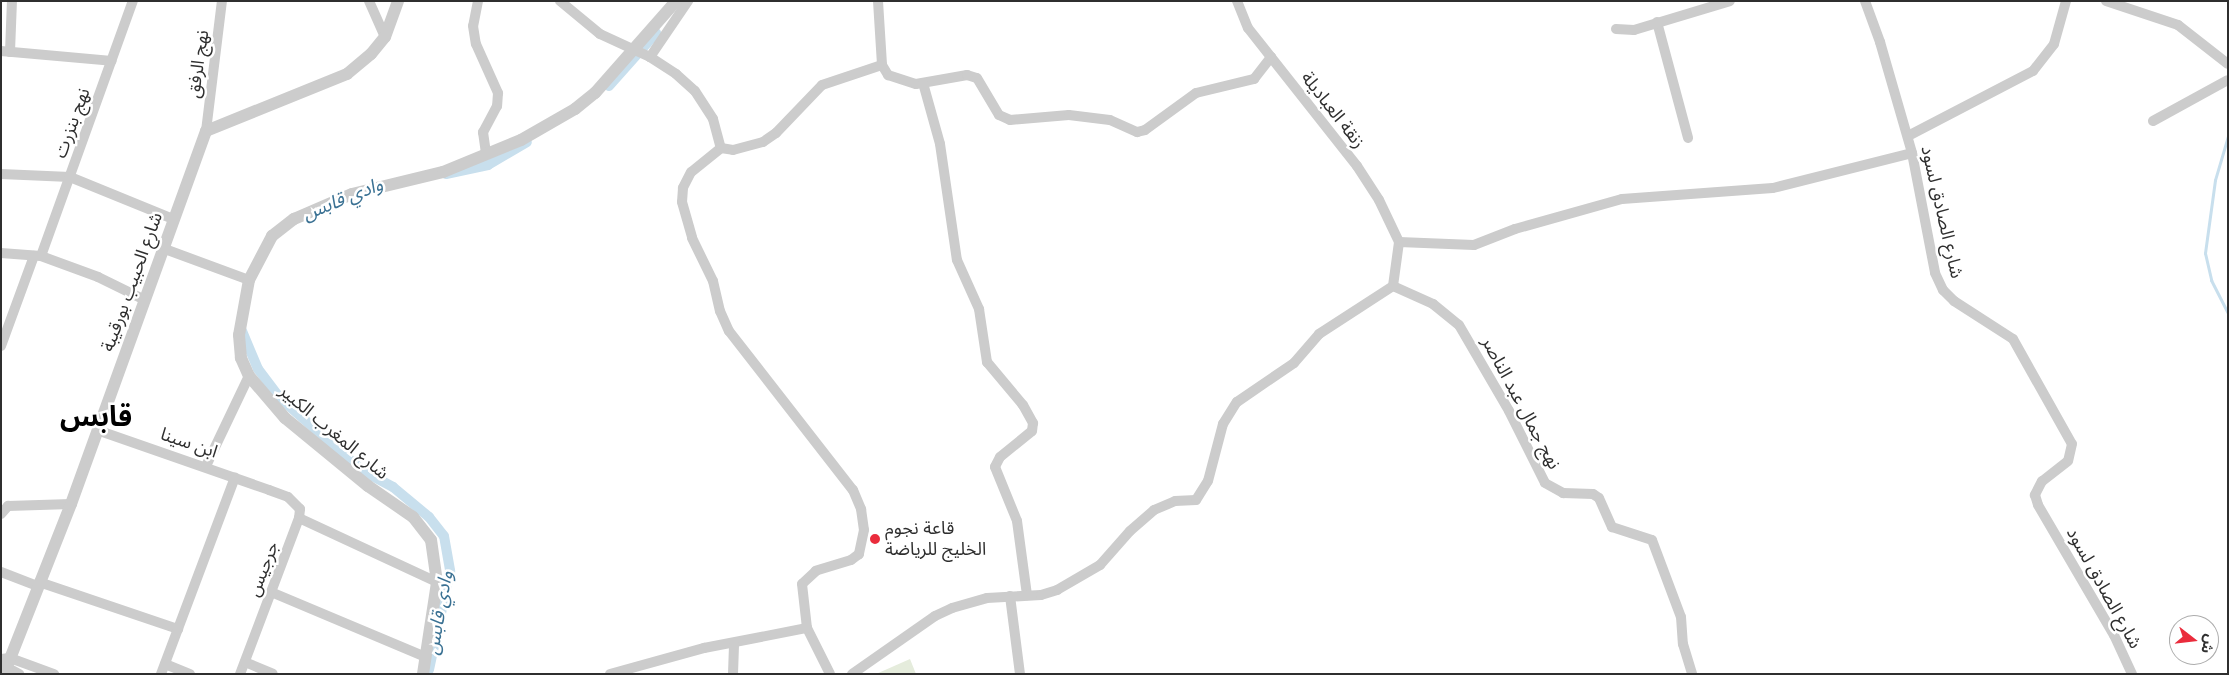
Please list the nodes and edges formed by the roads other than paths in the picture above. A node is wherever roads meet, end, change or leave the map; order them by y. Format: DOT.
graph roads {
  1 [pos="12,1"];
  2 [pos="133,1"];
  3 [pos="222,1"];
  4 [pos="368,1"];
  5 [pos="398,1"];
  6 [pos="478,1"];
  7 [pos="560,1"];
  8 [pos="676,1"];
  9 [pos="688,1"];
  10 [pos="878,1"];
  11 [pos="1237,1"];
  12 [pos="1730,1"];
  13 [pos="2066,1"];
  14 [pos="2106,1"];
  15 [pos="1866,2"];
  16 [pos="1658,22"];
  17 [pos="1616,29"];
  18 [pos="385,37"];
  19 [pos="632,51"];
  20 [pos="6,52"];
  21 [pos="650,57"];
  22 [pos="1271,57"];
  23 [pos="112,61"];
  24 [pos="882,64"];
  25 [pos="2228,64"];
  26 [pos="2228,80"];
  27 [pos="923,84"];
  28 [pos="2153,121"];
  29 [pos="206,131"];
  30 [pos="1908,136"];
  31 [pos="1688,138"];
  32 [pos="721,148"];
  33 [pos="486,153"];
  34 [pos="1912,153"];
  35 [pos="1,174"];
  36 [pos="70,177"];
  37 [pos="173,220"];
  38 [pos="1399,242"];
  39 [pos="162,248"];
  40 [pos="1,253"];
  41 [pos="38,256"];
  42 [pos="249,280"];
  43 [pos="1393,286"];
  44 [pos="143,299"];
  45 [pos="2,346"];
  46 [pos="249,376"];
  47 [pos="97,430"];
  48 [pos="206,466"];
  49 [pos="236,477"];
  50 [pos="71,504"];
  51 [pos="1,514"];
  52 [pos="299,518"];
  53 [pos="1,572"];
  54 [pos="437,582"];
  55 [pos="38,584"];
  56 [pos="271,592"];
  57 [pos="1027,595"];
  58 [pos="1010,596"];
  59 [pos="807,628"];
  60 [pos="178,629"];
  61 [pos="734,643"];
  62 [pos="426,657"];
  63 [pos="245,662"];
  64 [pos="5,665"];
  65 [pos="163,669"];
  66 [pos="19,674"];
  67 [pos="54,674"];
  68 [pos="190,674"];
  69 [pos="240,674"];
  70 [pos="273,674"];
  71 [pos="422,674"];
  72 [pos="610,674"];
  73 [pos="733,674"];
  74 [pos="830,674"];
  75 [pos="852,674"];
  76 [pos="1020,674"];
  77 [pos="1692,674"];
  78 [pos="2132,674"];
  1 -- 20 [label="street"];
  2 -- 23 [label="street, نهج بنزرت"];
  3 -- 29 [label="street, نهج الرفق"];
  4 -- 18 [label="street"];
  5 -- 18 [label="street"];
  6 -- 33 [label="street"];
  7 -- 19 [label="street"];
  8 -- 19 [label="street, شارع المغرب الكبير"];
  9 -- 21 [label="street"];
  10 -- 24 [label="street"];
  11 -- 22 [label="street, زنقة العباديلة"];
  12 -- 16 [label="street"];
  13 -- 30 [label="street"];
  14 -- 25 [label="street"];
  15 -- 30 [label="street, شارع الصادق لسود"];
  16 -- 17 [label="street"];
  16 -- 31 [label="street"];
  18 -- 29 [label="street"];
  19 -- 21 [label="street"];
  19 -- 33 [label="street, شارع المغرب الكبير"];
  20 -- 23 [label="street"];
  21 -- 32 [label="street"];
  22 -- 27 [label="street"];
  22 -- 38 [label="street, زنقة العباديلة"];
  23 -- 36 [label="street, نهج بنزرت"];
  24 -- 27 [label="street"];
  24 -- 32 [label="street"];
  26 -- 28 [label="street"];
  27 -- 57 [label="street"];
  29 -- 37 [label="street, شارع الحبيب بورقيبة"];
  30 -- 34 [label="street, شارع الصادق لسود"];
  32 -- 59 [label="street"];
  33 -- 42 [label="street, شارع المغرب الكبير"];
  34 -- 38 [label="street"];
  34 -- 78 [label="street, شارع الصادق لسود"];
  35 -- 36 [label="street"];
  36 -- 37 [label="street"];
  36 -- 41 [label="street, نهج بنزرت"];
  37 -- 39 [label="street, شارع الحبيب بورقيبة"];
  38 -- 43 [label="street"];
  39 -- 42 [label="street"];
  39 -- 44 [label="street, شارع الحبيب بورقيبة"];
  40 -- 41 [label="street"];
  41 -- 44 [label="street"];
  41 -- 45 [label="street, نهج بنزرت"];
  42 -- 46 [label="street, شارع المغرب الكبير"];
  43 -- 57 [label="street"];
  43 -- 77 [label="street, نهج جمال عبد الناصر"];
  44 -- 47 [label="street, شارع الحبيب بورقيبة"];
  46 -- 48 [label="street"];
  46 -- 54 [label="street, شارع المغرب الكبير"];
  47 -- 48 [label="street, ابن سينا"];
  47 -- 50 [label="street, شارع الحبيب بورقيبة"];
  48 -- 49 [label="street, ابن سينا"];
  49 -- 52 [label="street, ابن سينا"];
  49 -- 60 [label="street"];
  50 -- 51 [label="street"];
  50 -- 55 [label="street, شارع الحبيب بورقيبة"];
  52 -- 54 [label="street"];
  52 -- 56 [label="street, جرجيس"];
  53 -- 55 [label="street"];
  54 -- 62 [label="street, شارع المغرب الكبير"];
  55 -- 60 [label="street"];
  55 -- 64 [label="street, شارع الحبيب بورقيبة"];
  56 -- 62 [label="street"];
  56 -- 63 [label="street, جرجيس"];
  57 -- 58 [label="street"];
  58 -- 75 [label="street"];
  58 -- 76 [label="street"];
  59 -- 61 [label="street"];
  59 -- 74 [label="street"];
  60 -- 65 [label="street"];
  61 -- 72 [label="street"];
  61 -- 73 [label="street"];
  62 -- 71 [label="street, شارع المغرب الكبير"];
  63 -- 69 [label="street, جرجيس"];
  63 -- 70 [label="street"];
  64 -- 66 [label="street"];
  64 -- 67 [label="street"];
  65 -- 68 [label="street"];
}
